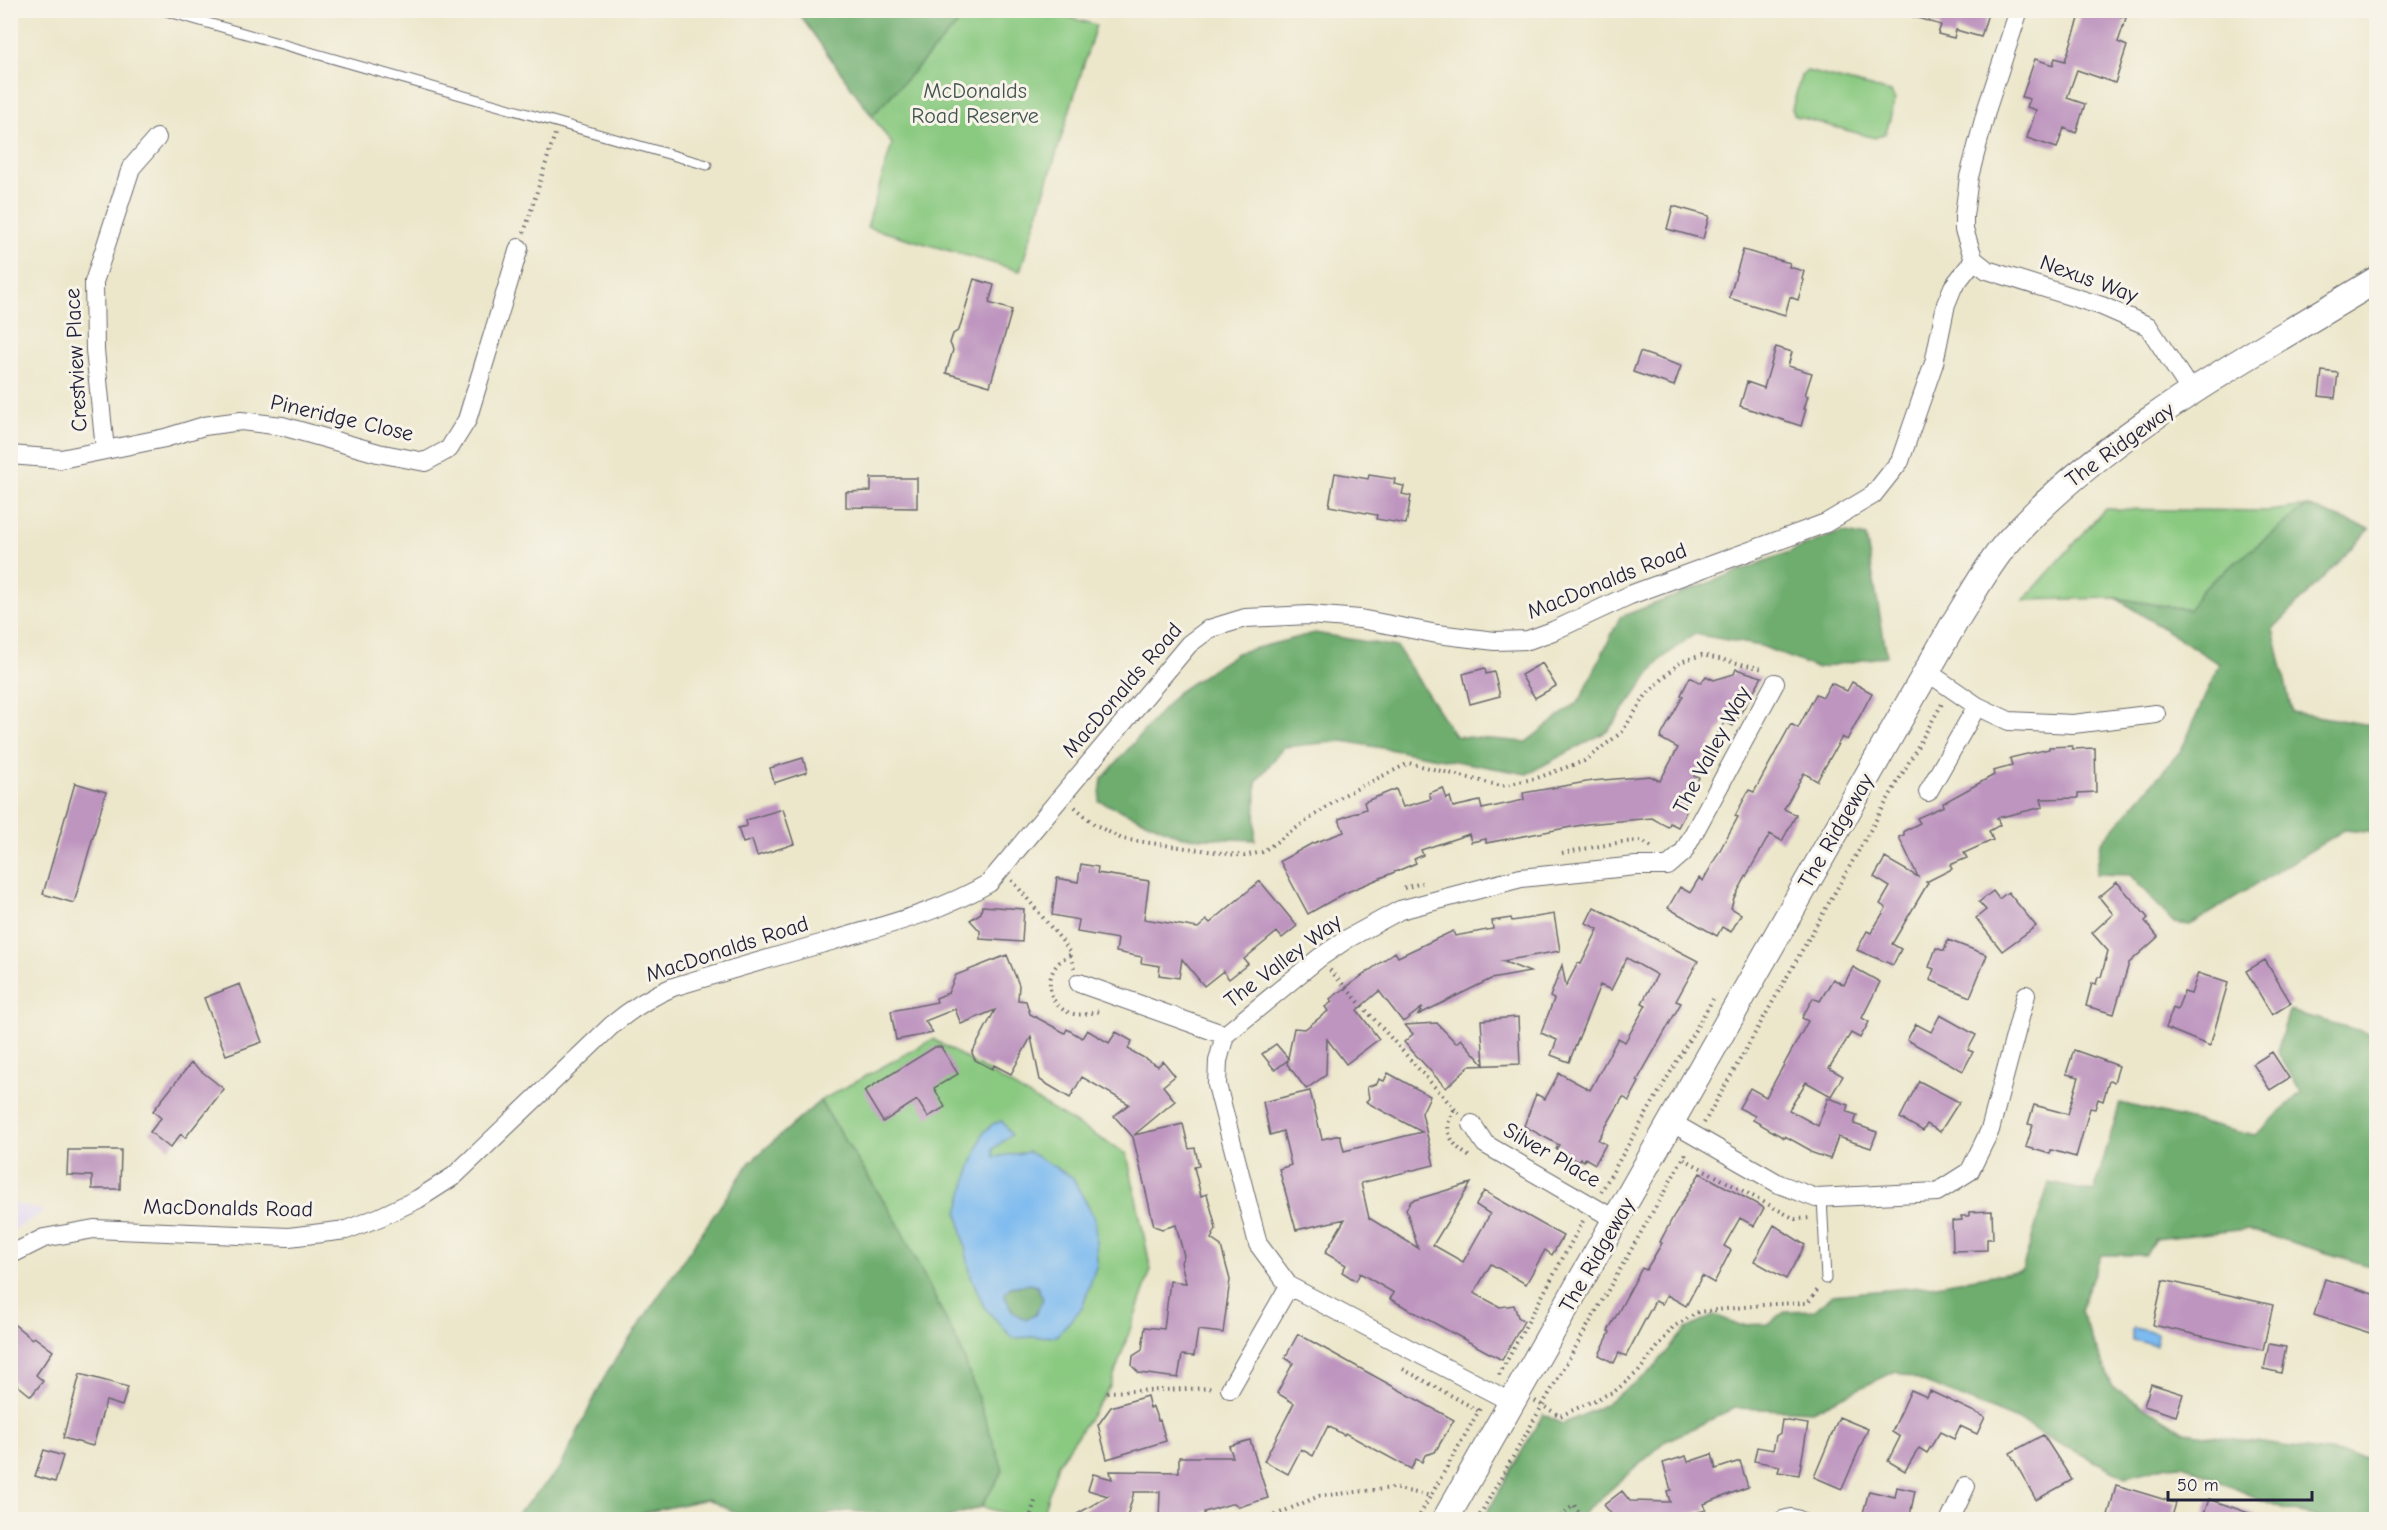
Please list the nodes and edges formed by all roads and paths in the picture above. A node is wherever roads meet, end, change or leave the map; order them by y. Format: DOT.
graph roads {
  1 [pos="162,10"];
  2 [pos="2019,10"];
  3 [pos="558,123"];
  4 [pos="157,138"];
  5 [pos="707,165"];
  6 [pos="519,248"];
  7 [pos="1974,260"];
  8 [pos="2376,280"];
  9 [pos="2192,393"];
  10 [pos="105,450"];
  11 [pos="10,455"];
  12 [pos="1926,671"];
  13 [pos="1775,682"];
  14 [pos="1951,688"];
  15 [pos="1977,706"];
  16 [pos="2156,714"];
  17 [pos="1928,792"];
  18 [pos="1064,796"];
  19 [pos="1002,868"];
  20 [pos="1319,958"];
  21 [pos="1079,983"];
  22 [pos="2026,995"];
  23 [pos="1224,1035"];
  24 [pos="1671,1122"];
  25 [pos="1472,1124"];
  26 [pos="1696,1136"];
  27 [pos="1684,1159"];
  28 [pos="1822,1197"];
  29 [pos="1824,1218"];
  30 [pos="1616,1221"];
  31 [pos="10,1255"];
  32 [pos="1826,1279"];
  33 [pos="1289,1286"];
  34 [pos="1230,1389"];
  35 [pos="1107,1392"];
  36 [pos="1507,1395"];
  37 [pos="1542,1405"];
  38 [pos="1966,1486"];
  39 [pos="1430,1496"];
  40 [pos="1035,1501"];
  41 [pos="1450,1511"];
  42 [pos="1029,1520"];
  43 [pos="1264,1520"];
  44 [pos="1417,1520"];
  45 [pos="1477,1520"];
  46 [pos="1556,1520"];
  47 [pos="1585,1520"];
  48 [pos="1782,1520"];
  49 [pos="1799,1520"];
  50 [pos="1950,1520"];
  1 -- 3 [label="lane"];
  2 -- 7 [label="street"];
  3 -- 5 [label="lane"];
  3 -- 6 [label="path"];
  4 -- 10 [label="street, Crestview Place"];
  6 -- 10 [label="street, Pineridge Close"];
  7 -- 9 [label="street, Nexus Way"];
  7 -- 18 [label="street, MacDonalds Road"];
  8 -- 9 [label="street, The Ridgeway"];
  9 -- 12 [label="street, The Ridgeway"];
  10 -- 11 [label="street, Pineridge Close"];
  12 -- 14 [label="street"];
  12 -- 24 [label="street, The Ridgeway"];
  13 -- 18 [label="path"];
  13 -- 20 [label="street, The Valley Way"];
  14 -- 15 [label="street"];
  14 -- 26 [label="path"];
  15 -- 16 [label="street"];
  15 -- 17 [label="street"];
  18 -- 19 [label="street, MacDonalds Road"];
  19 -- 21 [label="path"];
  19 -- 31 [label="street, MacDonalds Road"];
  20 -- 23 [label="street, The Valley Way"];
  20 -- 25 [label="path"];
  21 -- 23 [label="street"];
  22 -- 28 [label="street"];
  23 -- 33 [label="street, The Valley Way"];
  24 -- 26 [label="street"];
  24 -- 30 [label="street, The Ridgeway"];
  25 -- 30 [label="street, Silver Place"];
  26 -- 27 [label="path"];
  26 -- 28 [label="street"];
  27 -- 29 [label="path"];
  27 -- 37 [label="path"];
  28 -- 29 [label="lane"];
  29 -- 32 [label="lane"];
  30 -- 36 [label="street, The Ridgeway"];
  32 -- 37 [label="path"];
  33 -- 34 [label="street"];
  33 -- 36 [label="street, The Valley Way"];
  34 -- 35 [label="path"];
  36 -- 37 [label="path"];
  36 -- 39 [label="path"];
  36 -- 41 [label="street, The Ridgeway"];
  37 -- 45 [label="path"];
  38 -- 50 [label="street"];
  39 -- 41 [label="path"];
  39 -- 43 [label="path"];
  39 -- 44 [label="path"];
  40 -- 42 [label="path"];
  46 -- 47 [label="path"];
  48 -- 49 [label="street"];
}
